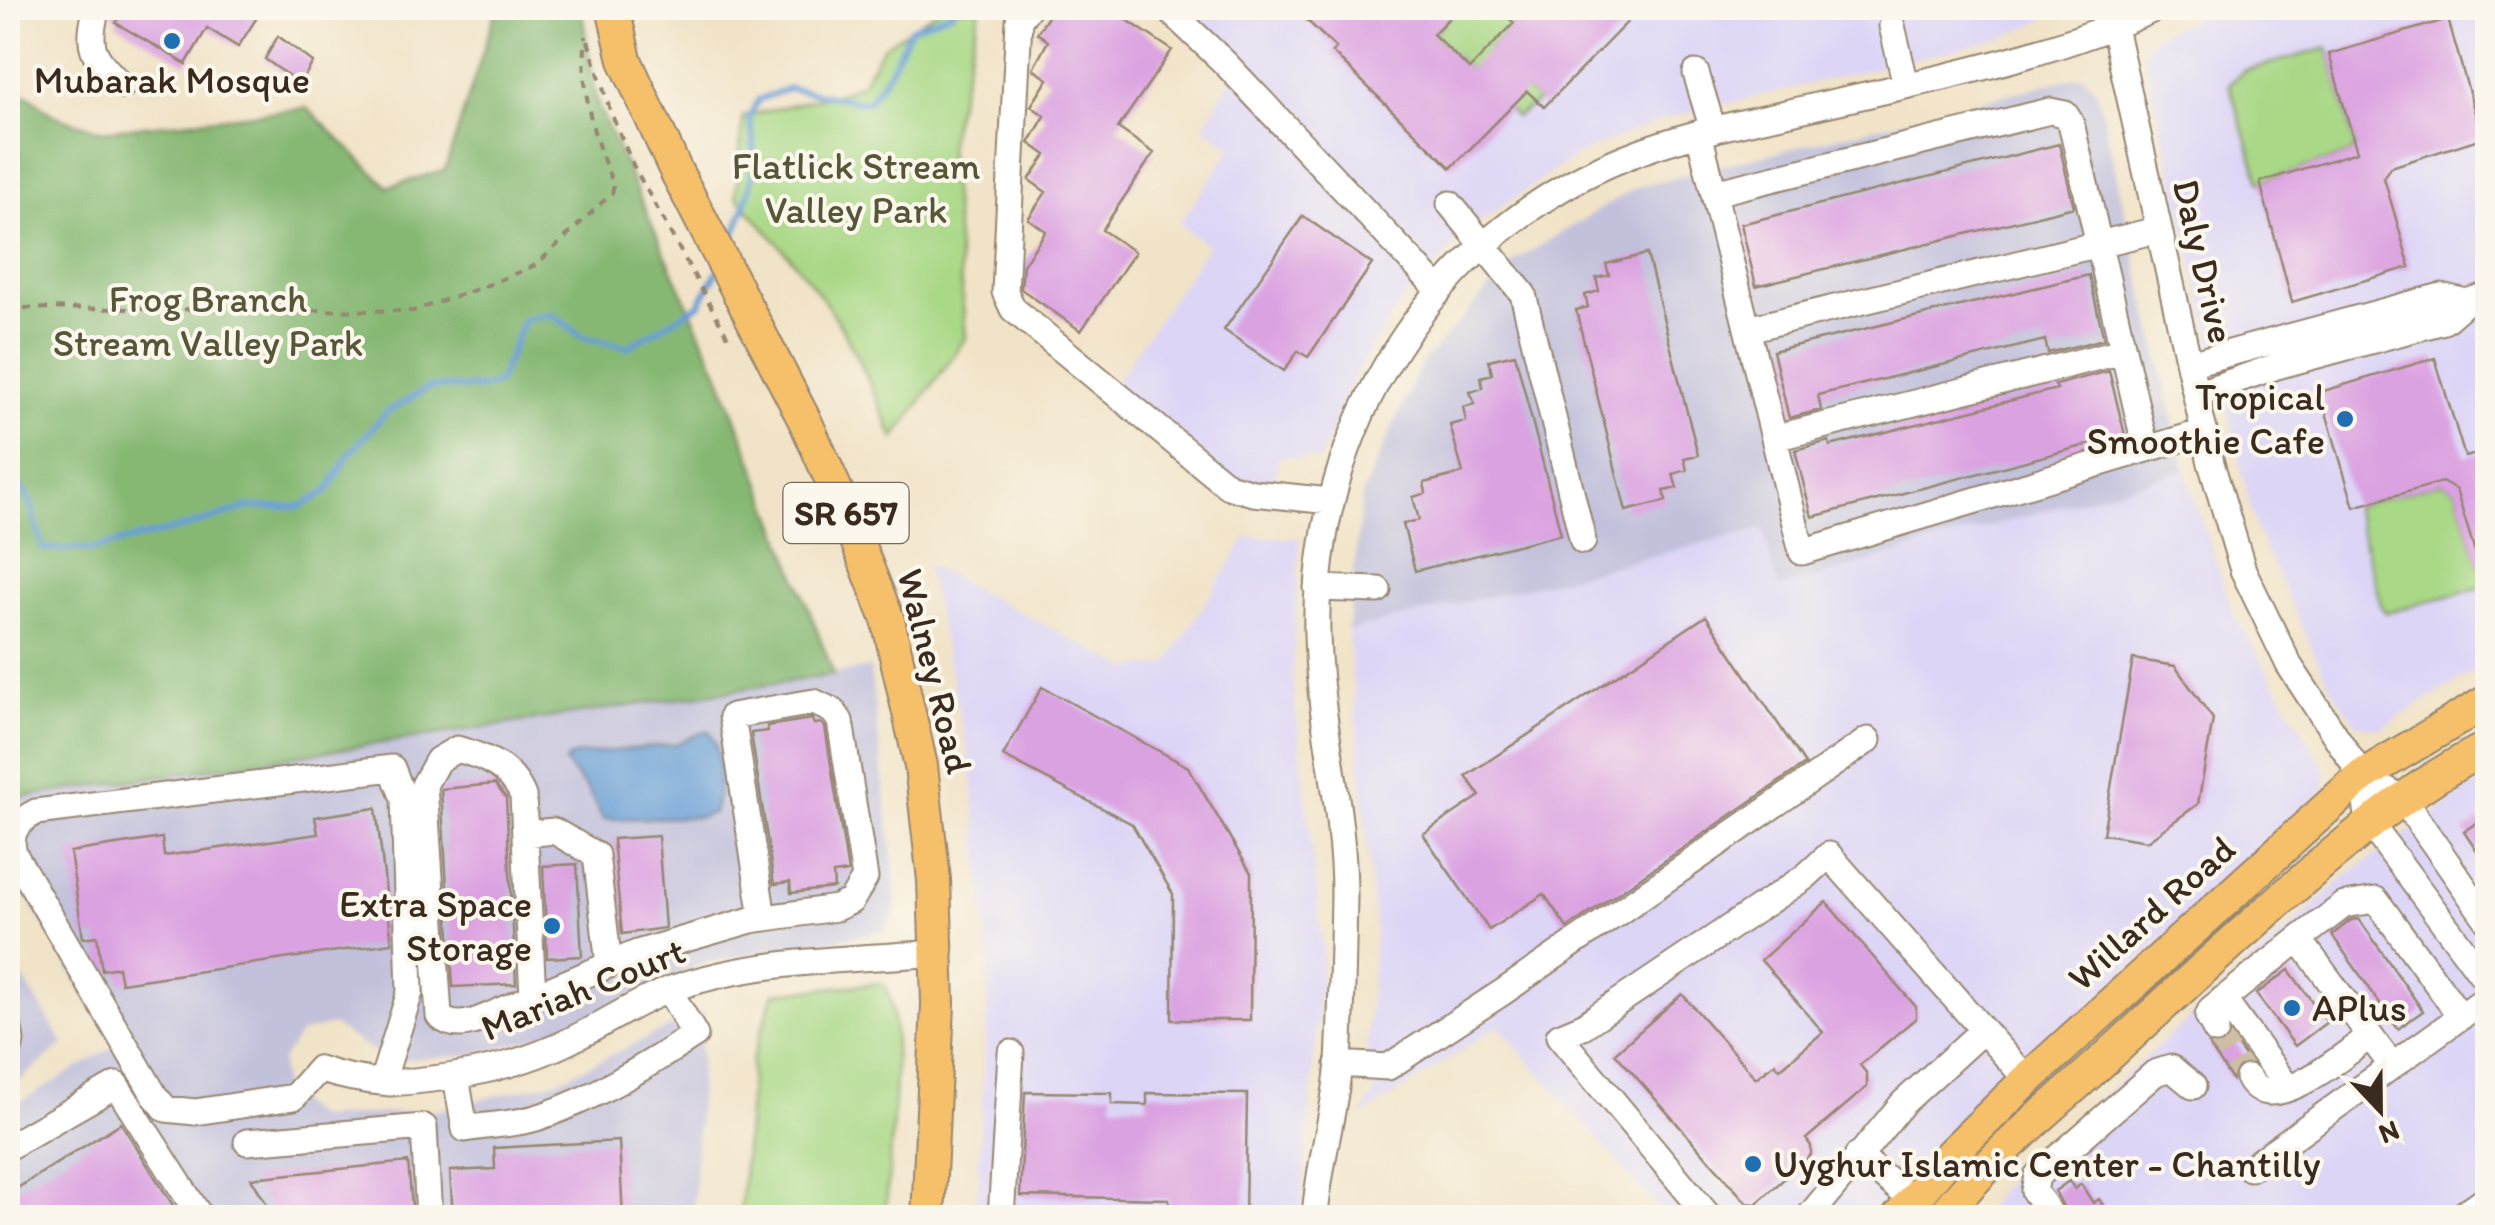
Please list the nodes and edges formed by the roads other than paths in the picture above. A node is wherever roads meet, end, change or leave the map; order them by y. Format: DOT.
graph roads {
  1 [pos="97,8"];
  2 [pos="613,8"];
  3 [pos="634,8"];
  4 [pos="1028,8"];
  5 [pos="1167,8"];
  6 [pos="2156,8"];
  7 [pos="1892,26"];
  8 [pos="2114,26"];
  9 [pos="1696,73"];
  10 [pos="1906,85"];
  11 [pos="122,86"];
  12 [pos="660,131"];
  13 [pos="1706,131"];
  14 [pos="1714,193"];
  15 [pos="1450,204"];
  16 [pos="2157,230"];
  17 [pos="1485,244"];
  18 [pos="2098,244"];
  19 [pos="1439,290"];
  20 [pos="2477,299"];
  21 [pos="1748,329"];
  22 [pos="2123,351"];
  23 [pos="2189,364"];
  24 [pos="2196,394"];
  25 [pos="2204,432"];
  26 [pos="1774,438"];
  27 [pos="2146,449"];
  28 [pos="1330,501"];
  29 [pos="1582,540"];
  30 [pos="1318,588"];
  31 [pos="1378,590"];
  32 [pos="2488,701"];
  33 [pos="1868,740"];
  34 [pos="2488,747"];
  35 [pos="2362,776"];
  36 [pos="2402,798"];
  37 [pos="2369,822"];
  38 [pos="524,834"];
  39 [pos="763,918"];
  40 [pos="2488,921"];
  41 [pos="2452,931"];
  42 [pos="2299,940"];
  43 [pos="678,944"];
  44 [pos="937,953"];
  45 [pos="2418,958"];
  46 [pos="610,965"];
  47 [pos="2488,983"];
  48 [pos="679,987"];
  49 [pos="533,997"];
  50 [pos="2222,998"];
  51 [pos="2488,998"];
  52 [pos="2460,1017"];
  53 [pos="8,1024"];
  54 [pos="1982,1031"];
  55 [pos="2216,1031"];
  56 [pos="2370,1036"];
  57 [pos="8,1053"];
  58 [pos="1011,1053"];
  59 [pos="1338,1064"];
  60 [pos="2392,1066"];
  61 [pos="456,1076"];
  62 [pos="2248,1078"];
  63 [pos="2027,1080"];
  64 [pos="382,1082"];
  65 [pos="2192,1086"];
  66 [pos="2288,1088"];
  67 [pos="246,1142"];
  68 [pos="8,1147"];
  69 [pos="1858,1154"];
  70 [pos="2250,1168"];
  71 [pos="2488,1197"];
  72 [pos="1921,1213"];
  73 [pos="202,1218"];
  74 [pos="429,1218"];
  75 [pos="928,1218"];
  76 [pos="1000,1218"];
  77 [pos="1315,1218"];
  78 [pos="1710,1218"];
  79 [pos="1808,1218"];
  80 [pos="2053,1218"];
  81 [pos="2458,1218"];
  1 -- 11 [label="street"];
  2 -- 12 [label="main road, Walney Road / SR 657"];
  3 -- 12 [label="main road, Walney Road / SR 657"];
  4 -- 28 [label="street"];
  5 -- 19 [label="street"];
  6 -- 8 [label="street"];
  7 -- 10 [label="street"];
  8 -- 10 [label="street"];
  8 -- 16 [label="street, Daly Drive"];
  9 -- 13 [label="street"];
  10 -- 13 [label="street"];
  12 -- 44 [label="main road, Walney Road / SR 657"];
  13 -- 14 [label="street"];
  13 -- 17 [label="street"];
  14 -- 18 [label="street"];
  14 -- 21 [label="street"];
  15 -- 17 [label="street"];
  16 -- 18 [label="street"];
  16 -- 23 [label="street, Daly Drive"];
  17 -- 19 [label="street"];
  17 -- 29 [label="street"];
  18 -- 21 [label="street"];
  18 -- 22 [label="street"];
  19 -- 28 [label="street"];
  20 -- 23 [label="street"];
  20 -- 24 [label="street"];
  21 -- 26 [label="street"];
  22 -- 26 [label="street"];
  22 -- 27 [label="street"];
  23 -- 24 [label="street, Daly Drive"];
  24 -- 25 [label="street, Daly Drive"];
  25 -- 27 [label="street"];
  25 -- 35 [label="street, Daly Drive"];
  26 -- 27 [label="street"];
  28 -- 30 [label="street"];
  30 -- 31 [label="street"];
  30 -- 59 [label="street"];
  32 -- 35 [label="main road, Willard Road"];
  33 -- 59 [label="street"];
  34 -- 36 [label="main road, Willard Road"];
  35 -- 36 [label="street, Daly Drive"];
  35 -- 37 [label="street, Daly Drive"];
  35 -- 63 [label="main road, Willard Road"];
  36 -- 37 [label="main road, Willard Road"];
  36 -- 40 [label="street"];
  37 -- 41 [label="street"];
  37 -- 72 [label="main road, Willard Road"];
  38 -- 46 [label="street"];
  38 -- 49 [label="street"];
  38 -- 49 [label="street"];
  39 -- 39 [label="street"];
  39 -- 43 [label="street"];
  41 -- 45 [label="street"];
  41 -- 47 [label="street"];
  42 -- 45 [label="street"];
  42 -- 50 [label="street"];
  42 -- 56 [label="street"];
  43 -- 46 [label="street"];
  43 -- 48 [label="street"];
  44 -- 48 [label="street, Mariah Court"];
  44 -- 75 [label="main road, Walney Road / SR 657"];
  45 -- 52 [label="street"];
  46 -- 49 [label="street"];
  48 -- 61 [label="street, Mariah Court"];
  48 -- 61 [label="street"];
  50 -- 55 [label="street"];
  50 -- 66 [label="street"];
  51 -- 52 [label="street"];
  52 -- 60 [label="street"];
  53 -- 57 [label="street"];
  54 -- 63 [label="street"];
  54 -- 69 [label="street"];
  54 -- 78 [label="street"];
  56 -- 60 [label="street"];
  56 -- 66 [label="street"];
  58 -- 76 [label="street"];
  59 -- 77 [label="street"];
  60 -- 70 [label="street"];
  61 -- 64 [label="street, Mariah Court"];
  62 -- 66 [label="street"];
  63 -- 72 [label="main road, Willard Road"];
  64 -- 64 [label="street, Mariah Court"];
  65 -- 80 [label="street"];
  67 -- 74 [label="street"];
  68 -- 73 [label="street"];
  69 -- 72 [label="street"];
  69 -- 79 [label="street"];
  71 -- 81 [label="street"];
}
